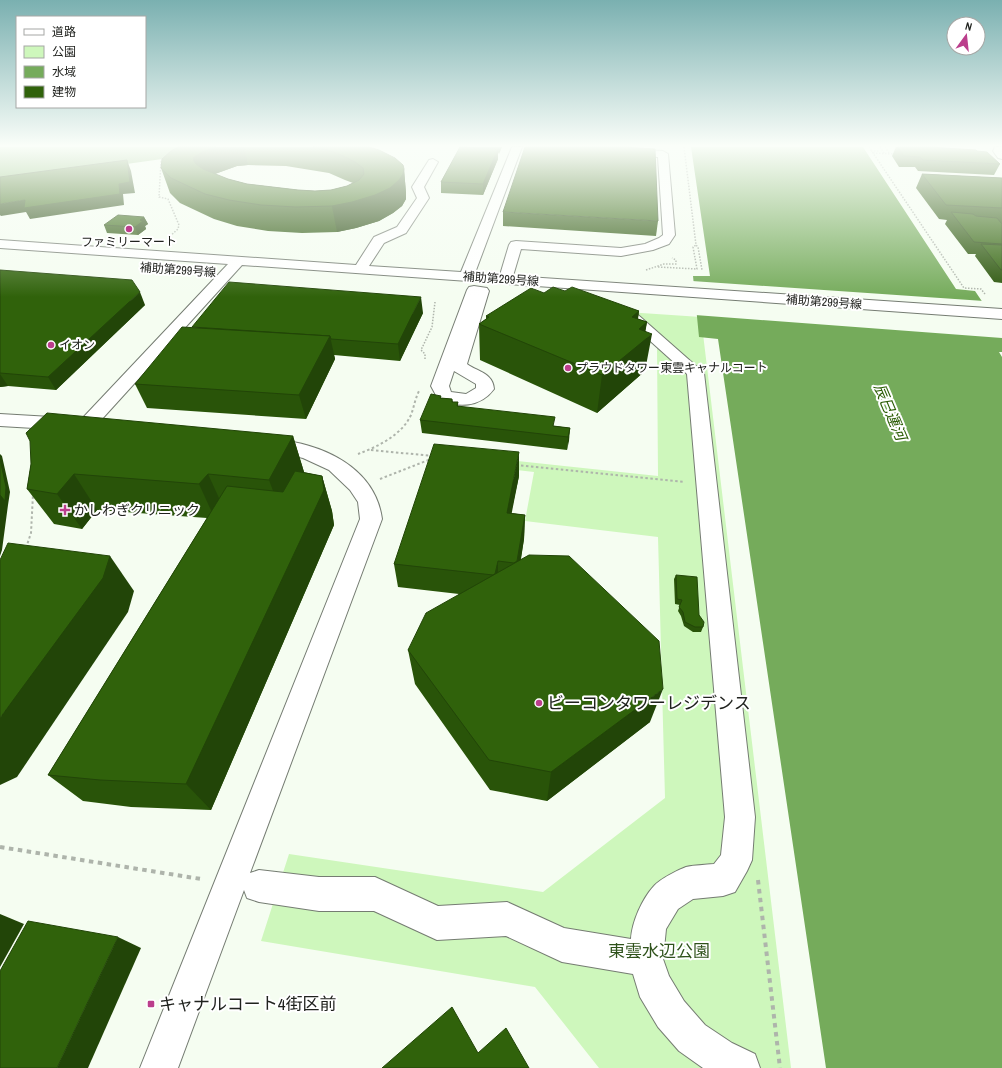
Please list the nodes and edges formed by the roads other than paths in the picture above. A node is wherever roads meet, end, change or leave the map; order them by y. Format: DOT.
graph roads {
  1 [pos="422,197"];
  2 [pos="502,197"];
  3 [pos="666,197"];
  4 [pos="0,244"];
  5 [pos="238,260"];
  6 [pos="360,269"];
  7 [pos="219,273"];
  8 [pos="505,280"];
  9 [pos="474,286"];
  10 [pos="648,296"];
  11 [pos="595,314"];
  12 [pos="1002,314"];
  13 [pos="1002,326"];
  14 [pos="0,420"];
  15 [pos="85,426"];
  16 [pos="112,428"];
  17 [pos="244,442"];
  18 [pos="259,886"];
  19 [pos="646,959"];
  20 [pos="159,1068"];
  21 [pos="741,1068"];
  1 -- 6 [label="street"];
  2 -- 9 [label="street"];
  3 -- 8 [label="street"];
  4 -- 5 [label="street, 補助第299号線"];
  5 -- 6 [label="street, 補助第299号線"];
  5 -- 7 [label="street"];
  6 -- 9 [label="street, 補助第299号線"];
  7 -- 9 [label="street, 補助第299号線"];
  7 -- 15 [label="street"];
  8 -- 9 [label="street, 補助第299号線"];
  8 -- 10 [label="street, 補助第299号線"];
  9 -- 9 [label="street"];
  9 -- 10 [label="street, 補助第299号線"];
  10 -- 12 [label="street, 補助第299号線"];
  10 -- 13 [label="street, 補助第299号線"];
  11 -- 19 [label="street"];
  14 -- 15 [label="street"];
  15 -- 16 [label="street"];
  17 -- 20 [label="street"];
  18 -- 19 [label="street"];
  19 -- 21 [label="street"];
}
